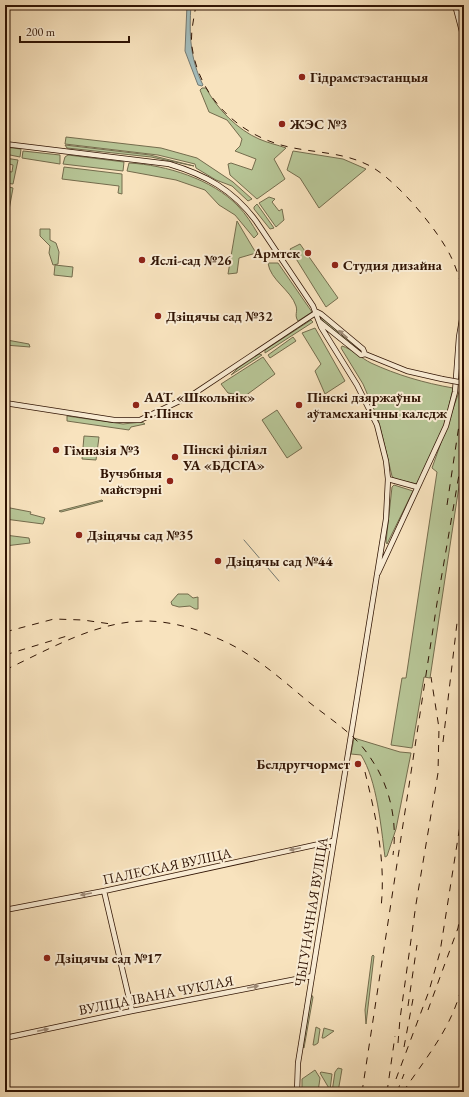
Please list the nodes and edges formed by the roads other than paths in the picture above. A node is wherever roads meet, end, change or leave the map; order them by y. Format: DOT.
graph roads {
  1 [pos="455,5"];
  2 [pos="464,39"];
  3 [pos="5,144"];
  4 [pos="464,308"];
  5 [pos="317,312"];
  6 [pos="318,321"];
  7 [pos="340,340"];
  8 [pos="335,348"];
  9 [pos="365,354"];
  10 [pos="464,383"];
  11 [pos="5,403"];
  12 [pos="388,479"];
  13 [pos="417,487"];
  14 [pos="382,545"];
  15 [pos="390,547"];
  16 [pos="376,576"];
  17 [pos="333,841"];
  18 [pos="104,891"];
  19 [pos="5,910"];
  20 [pos="312,976"];
  21 [pos="132,1011"];
  22 [pos="5,1038"];
  23 [pos="297,1092"];
  1 -- 2 [label="street"];
  3 -- 5 [label="street"];
  4 -- 13 [label="street"];
  5 -- 6 [label="street"];
  9 -- 5 [label="street, one-way"];
  5 -- 11 [label="street"];
  6 -- 7 [label="street"];
  6 -- 8 [label="street"];
  7 -- 8 [label="street"];
  7 -- 9 [label="street"];
  8 -- 12 [label="street"];
  9 -- 10 [label="street, bridge"];
  12 -- 13 [label="street"];
  12 -- 14 [label="street"];
  13 -- 15 [label="street"];
  14 -- 15 [label="street"];
  14 -- 16 [label="street"];
  15 -- 16 [label="street"];
  16 -- 17 [label="street, ЧЫГУНАЧНАЯ ВУЛІЦА"];
  17 -- 18 [label="street, ПАЛЕСКАЯ ВУЛІЦА, one-way"];
  17 -- 20 [label="street, ЧЫГУНАЧНАЯ ВУЛІЦА"];
  18 -- 19 [label="street, ПАЛЕСКАЯ ВУЛІЦА, one-way"];
  18 -- 21 [label="street"];
  21 -- 20 [label="street, ВУЛІЦА ІВАНА ЧУКЛАЯ, one-way"];
  20 -- 23 [label="street, ЧЫГУНАЧНАЯ ВУЛІЦА"];
  22 -- 21 [label="street, ВУЛІЦА ІВАНА ЧУКЛАЯ, one-way"];
}
